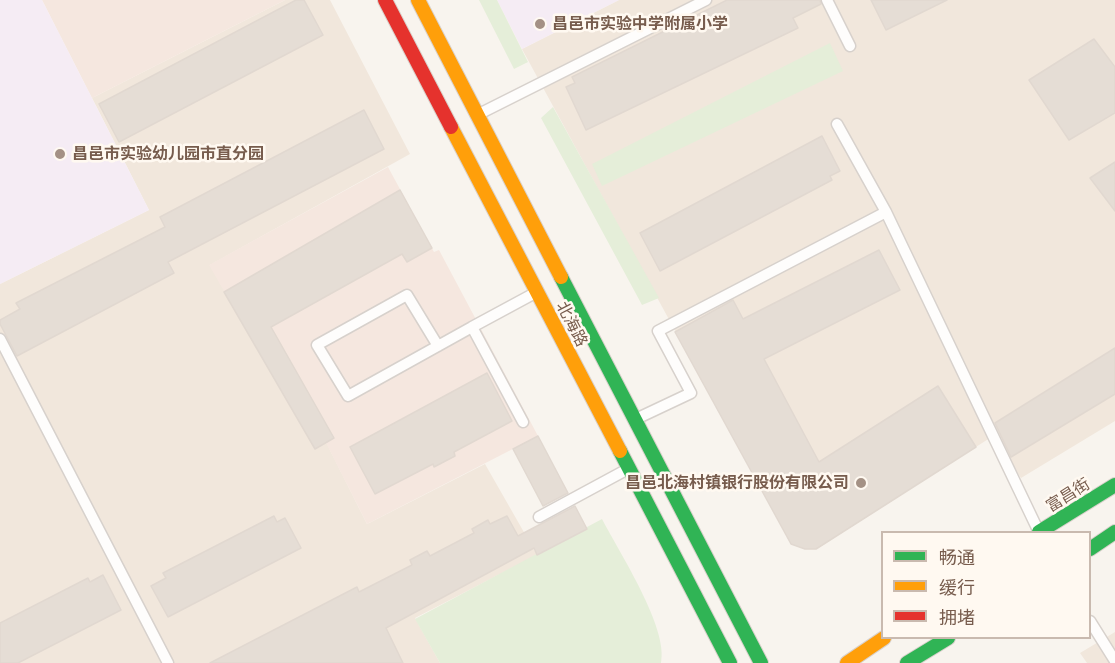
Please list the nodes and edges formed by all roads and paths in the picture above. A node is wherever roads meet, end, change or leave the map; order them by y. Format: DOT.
graph roads {
  1 [pos="385,0"];
  2 [pos="418,0"];
  3 [pos="706,0"];
  4 [pos="827,0"];
  5 [pos="850,46"];
  6 [pos="478,115"];
  7 [pos="837,124"];
  8 [pos="886,212"];
  9 [pos="537,292"];
  10 [pos="472,327"];
  11 [pos="0,339"];
  12 [pos="438,346"];
  13 [pos="635,420"];
  14 [pos="523,422"];
  15 [pos="629,469"];
  16 [pos="1115,485"];
  17 [pos="539,517"];
  18 [pos="1039,531"];
  19 [pos="1041,531"];
  20 [pos="1115,532"];
  21 [pos="1091,548"];
  22 [pos="1091,624"];
  23 [pos="883,639"];
  24 [pos="946,639"];
  25 [pos="1115,661"];
  26 [pos="168,663"];
  27 [pos="730,663"];
  28 [pos="761,663"];
  29 [pos="847,663"];
  30 [pos="907,663"];
  1 -- 9 [label="main road, 北海路"];
  2 -- 6 [label="main road, 北海路"];
  3 -- 6 [label="lane"];
  4 -- 5 [label="lane"];
  6 -- 13 [label="main road, 北海路"];
  7 -- 8 [label="lane"];
  8 -- 13 [label="lane"];
  8 -- 18 [label="lane"];
  9 -- 10 [label="lane"];
  9 -- 15 [label="main road, 北海路"];
  10 -- 12 [label="lane"];
  10 -- 14 [label="lane"];
  11 -- 26 [label="lane"];
  12 -- 12 [label="lane"];
  13 -- 28 [label="main road, 北海路"];
  15 -- 17 [label="lane"];
  15 -- 27 [label="main road, 北海路"];
  16 -- 19 [label="main road, 富昌街"];
  20 -- 21 [label="main road"];
  22 -- 25 [label="lane"];
  23 -- 29 [label="main road"];
  24 -- 30 [label="main road"];
}
